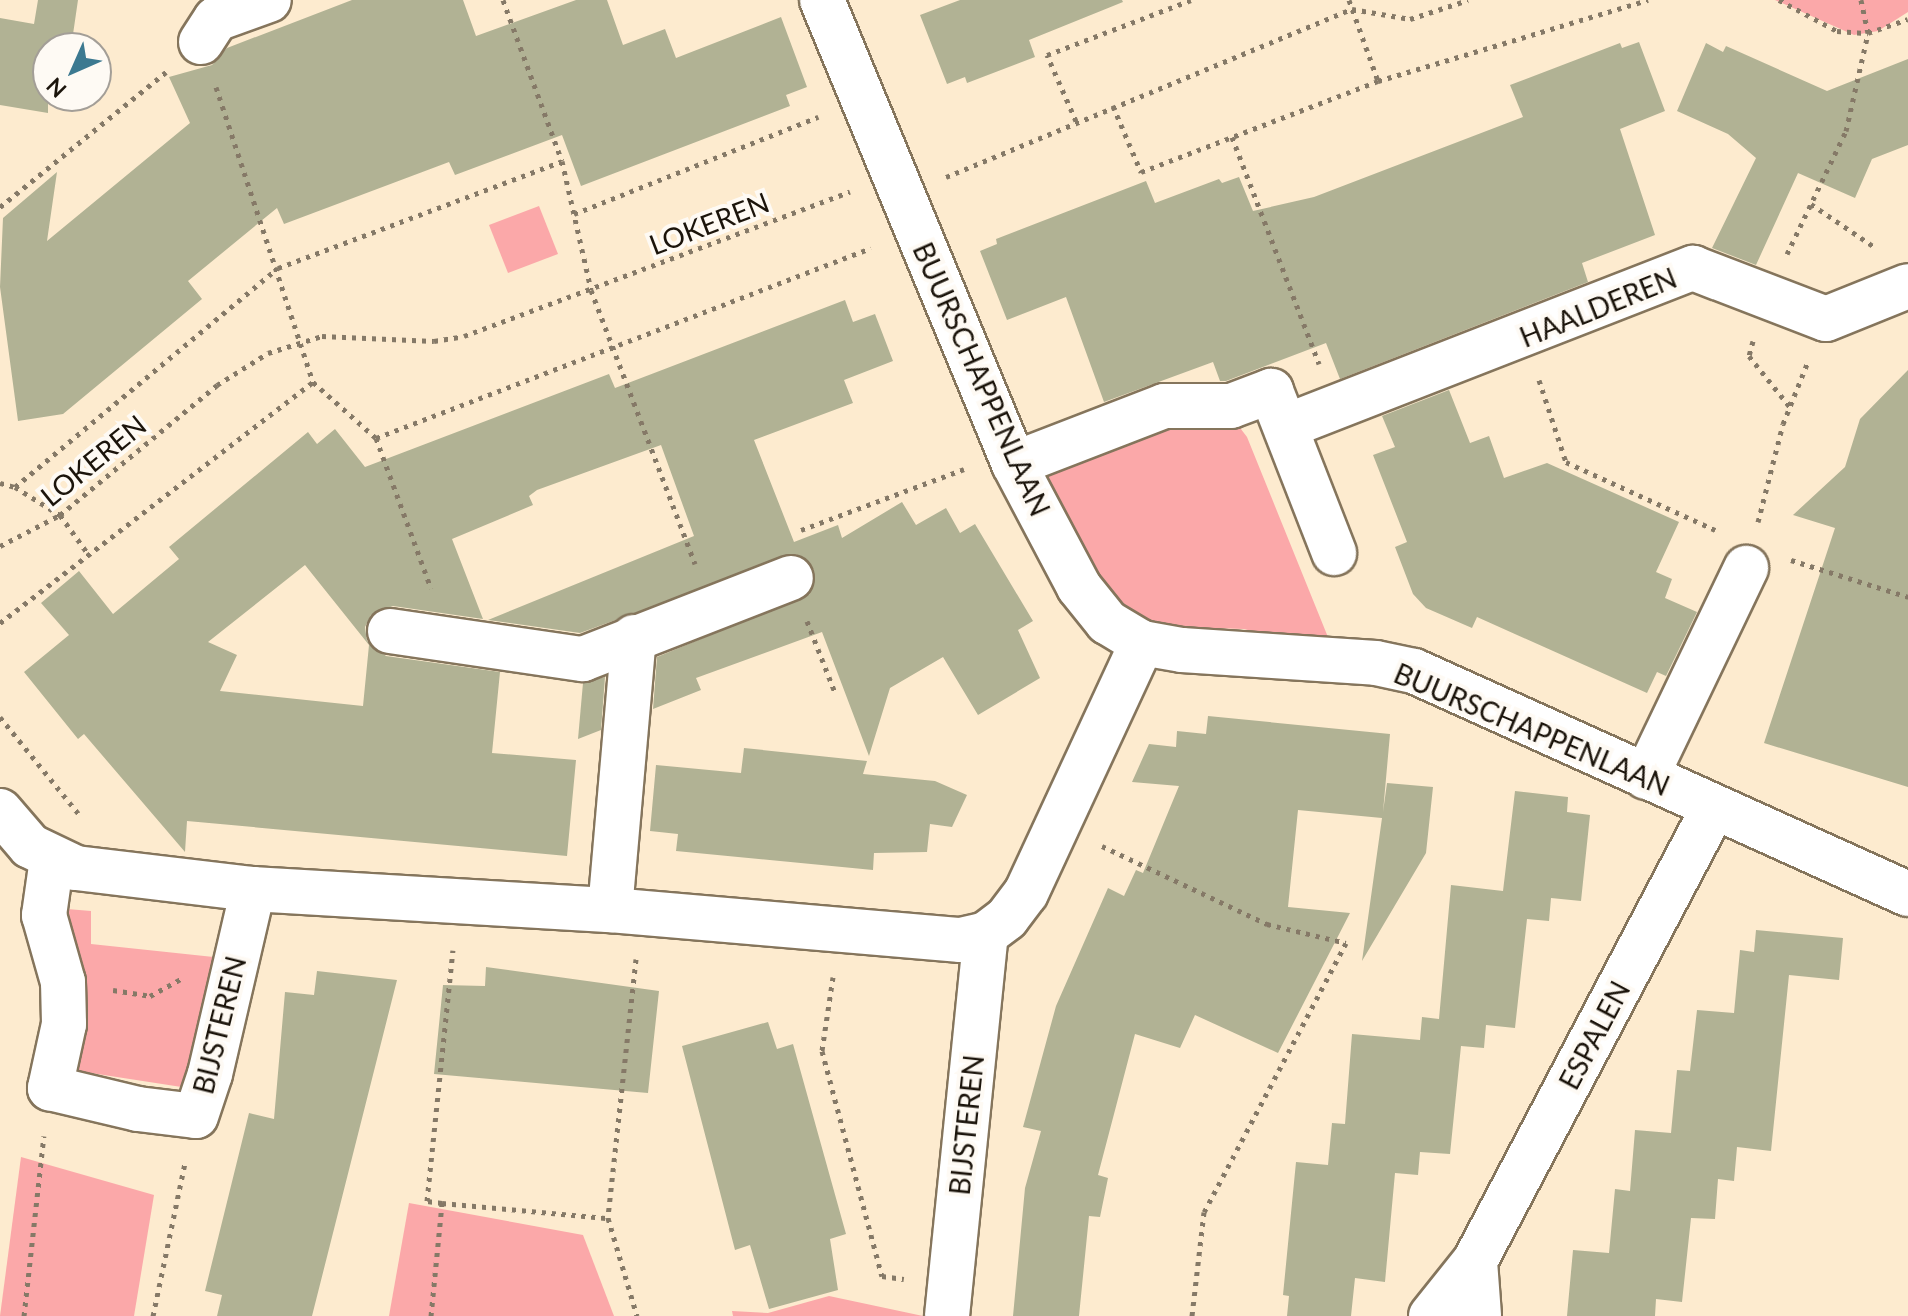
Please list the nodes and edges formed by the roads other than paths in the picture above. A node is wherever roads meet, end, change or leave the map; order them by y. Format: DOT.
graph roads {
  1 [pos="269,0"];
  2 [pos="822,0"];
  3 [pos="201,42"];
  4 [pos="1896,270"];
  5 [pos="1287,426"];
  6 [pos="1011,458"];
  7 [pos="1334,553"];
  8 [pos="1750,557"];
  9 [pos="791,578"];
  10 [pos="390,631"];
  11 [pos="634,637"];
  12 [pos="1142,643"];
  13 [pos="1646,777"];
  14 [pos="1713,809"];
  15 [pos="0,811"];
  16 [pos="52,859"];
  17 [pos="253,889"];
  18 [pos="1908,894"];
  19 [pos="626,911"];
  20 [pos="986,934"];
  21 [pos="1475,1261"];
  22 [pos="948,1300"];
  23 [pos="1431,1316"];
  24 [pos="1479,1316"];
  1 -- 3 [label="street"];
  2 -- 6 [label="street, BUURSCHAPPENLAAN"];
  4 -- 5 [label="street, HAALDEREN"];
  5 -- 6 [label="street"];
  5 -- 7 [label="street"];
  6 -- 12 [label="street, BUURSCHAPPENLAAN"];
  8 -- 13 [label="street"];
  9 -- 11 [label="street"];
  10 -- 11 [label="street"];
  11 -- 19 [label="street"];
  12 -- 13 [label="street, BUURSCHAPPENLAAN"];
  12 -- 20 [label="street"];
  13 -- 14 [label="street, BUURSCHAPPENLAAN"];
  14 -- 18 [label="street, BUURSCHAPPENLAAN"];
  14 -- 21 [label="street, ESPALEN"];
  15 -- 16 [label="street"];
  16 -- 17 [label="street"];
  16 -- 17 [label="street, BIJSTEREN"];
  17 -- 19 [label="street"];
  19 -- 20 [label="street"];
  20 -- 22 [label="street, BIJSTEREN"];
  21 -- 23 [label="street, ESPALEN"];
  21 -- 24 [label="street"];
}
